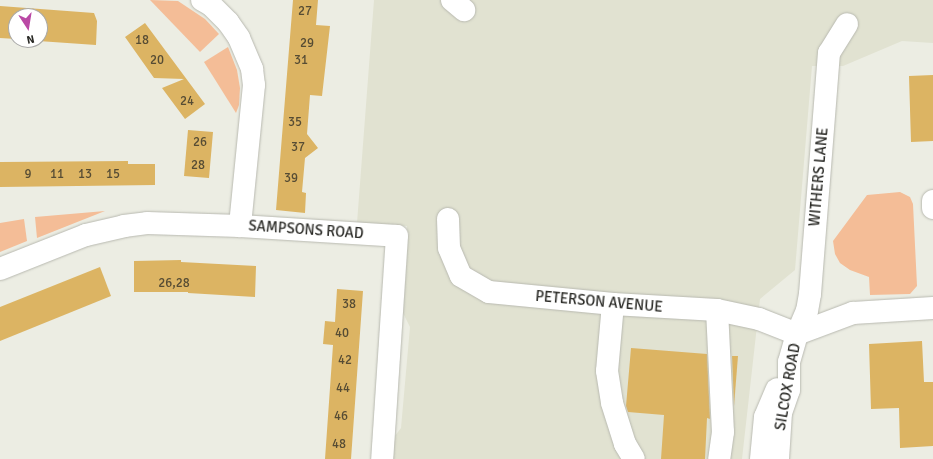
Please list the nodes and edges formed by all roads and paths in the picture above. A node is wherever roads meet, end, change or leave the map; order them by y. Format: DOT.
graph roads {
  1 [pos="202,0"];
  2 [pos="847,24"];
  3 [pos="933,201"];
  4 [pos="933,208"];
  5 [pos="448,219"];
  6 [pos="240,226"];
  7 [pos="0,269"];
  8 [pos="613,304"];
  9 [pos="933,308"];
  10 [pos="717,310"];
  11 [pos="797,334"];
  12 [pos="789,362"];
  13 [pos="789,390"];
  14 [pos="382,459"];
  15 [pos="634,459"];
  16 [pos="719,459"];
  17 [pos="761,459"];
  18 [pos="778,459"];
  19 [pos="793,459"];
  1 -- 6 [label="street"];
  2 -- 11 [label="street, WITHERS LANE"];
  3 -- 4 [label="street"];
  5 -- 8 [label="street, PETERSON AVENUE"];
  6 -- 7 [label="street, SAMPSONS ROAD"];
  6 -- 14 [label="street, SAMPSONS ROAD"];
  8 -- 10 [label="street, PETERSON AVENUE"];
  8 -- 15 [label="street"];
  9 -- 11 [label="street, SILCOX ROAD"];
  10 -- 11 [label="street, PETERSON AVENUE"];
  10 -- 16 [label="street"];
  11 -- 12 [label="street, SILCOX ROAD"];
  12 -- 13 [label="street, SILCOX ROAD"];
  12 -- 17 [label="street"];
  13 -- 18 [label="street, SILCOX ROAD"];
  13 -- 19 [label="street"];
}
